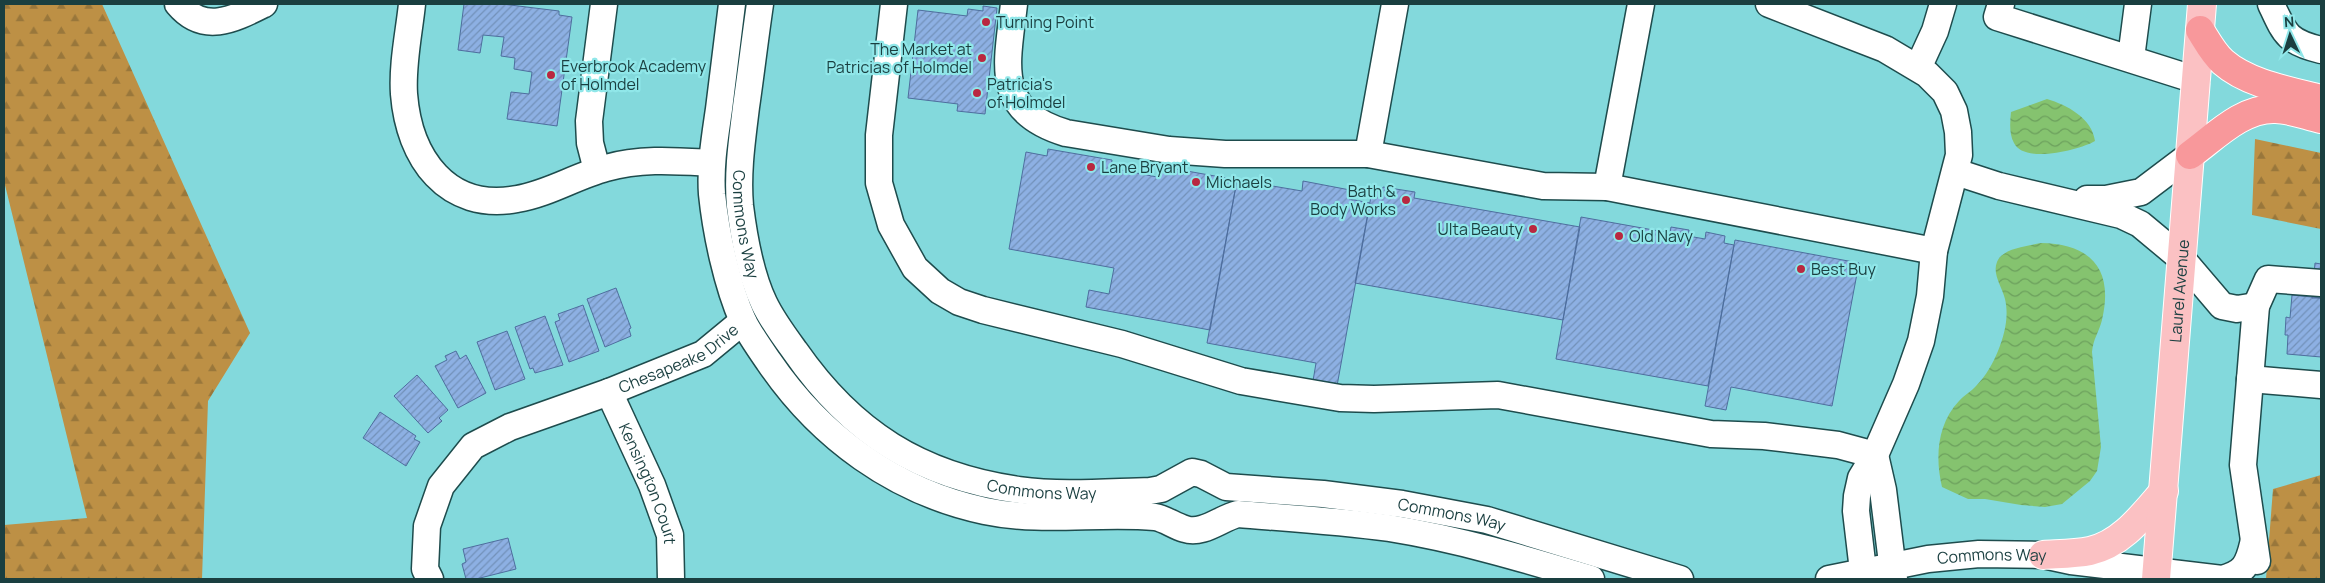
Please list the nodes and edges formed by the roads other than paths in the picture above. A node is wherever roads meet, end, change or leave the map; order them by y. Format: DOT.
graph roads {
  1 [pos="178,4"];
  2 [pos="264,4"];
  3 [pos="412,4"];
  4 [pos="604,4"];
  5 [pos="732,4"];
  6 [pos="760,4"];
  7 [pos="894,4"];
  8 [pos="1014,4"];
  9 [pos="1395,4"];
  10 [pos="1641,4"];
  11 [pos="1943,4"];
  12 [pos="2001,4"];
  13 [pos="2138,4"];
  14 [pos="2271,4"];
  15 [pos="1777,5"];
  16 [pos="2201,17"];
  17 [pos="2321,50"];
  18 [pos="2131,58"];
  19 [pos="1918,68"];
  20 [pos="2196,80"];
  21 [pos="2321,99"];
  22 [pos="2321,119"];
  23 [pos="1368,154"];
  24 [pos="2190,155"];
  25 [pos="712,163"];
  26 [pos="597,170"];
  27 [pos="1956,172"];
  28 [pos="1607,188"];
  29 [pos="2044,196"];
  30 [pos="1934,251"];
  31 [pos="2182,259"];
  32 [pos="2321,283"];
  33 [pos="2256,306"];
  34 [pos="767,308"];
  35 [pos="743,321"];
  36 [pos="2250,379"];
  37 [pos="2321,385"];
  38 [pos="609,392"];
  39 [pos="1876,455"];
  40 [pos="2164,491"];
  41 [pos="2253,544"];
  42 [pos="2043,555"];
  43 [pos="1893,573"];
  44 [pos="1863,576"];
  45 [pos="2156,576"];
  46 [pos="430,579"];
  47 [pos="671,579"];
  48 [pos="1591,579"];
  49 [pos="1680,579"];
  50 [pos="1829,579"];
  51 [pos="2250,579"];
  1 -- 2 [label="street"];
  3 -- 26 [label="street"];
  4 -- 26 [label="street"];
  5 -- 25 [label="street, Commons Way"];
  6 -- 34 [label="street, Commons Way"];
  7 -- 39 [label="street"];
  8 -- 23 [label="street"];
  9 -- 23 [label="street"];
  10 -- 28 [label="street"];
  11 -- 19 [label="street"];
  12 -- 18 [label="street"];
  13 -- 18 [label="street"];
  14 -- 17 [label="street"];
  15 -- 19 [label="street"];
  16 -- 20 [label="main road, Laurel Avenue"];
  16 -- 21 [label="highway"];
  18 -- 20 [label="street"];
  19 -- 27 [label="street"];
  20 -- 24 [label="main road, Laurel Avenue"];
  22 -- 24 [label="highway"];
  23 -- 28 [label="street"];
  24 -- 29 [label="street"];
  24 -- 31 [label="main road, Laurel Avenue"];
  25 -- 26 [label="street"];
  25 -- 35 [label="street, Commons Way"];
  27 -- 29 [label="street"];
  27 -- 30 [label="street"];
  28 -- 30 [label="street"];
  29 -- 31 [label="street"];
  30 -- 39 [label="street"];
  31 -- 33 [label="street"];
  31 -- 40 [label="main road, Laurel Avenue"];
  32 -- 33 [label="street"];
  33 -- 36 [label="street"];
  34 -- 35 [label="street, Chesapeake Drive"];
  34 -- 49 [label="street, Commons Way"];
  35 -- 38 [label="street, Chesapeake Drive"];
  35 -- 48 [label="street, Commons Way"];
  36 -- 37 [label="street"];
  36 -- 41 [label="street"];
  38 -- 46 [label="street, Chesapeake Drive"];
  38 -- 47 [label="street, Kensington Court"];
  39 -- 43 [label="street"];
  39 -- 44 [label="street"];
  40 -- 42 [label="main road"];
  40 -- 45 [label="main road, Laurel Avenue"];
  41 -- 45 [label="street, Commons Way"];
  41 -- 51 [label="street"];
  42 -- 43 [label="street, Commons Way"];
  42 -- 45 [label="street, Commons Way"];
  43 -- 44 [label="street, Commons Way"];
  44 -- 50 [label="street, Commons Way"];
}
